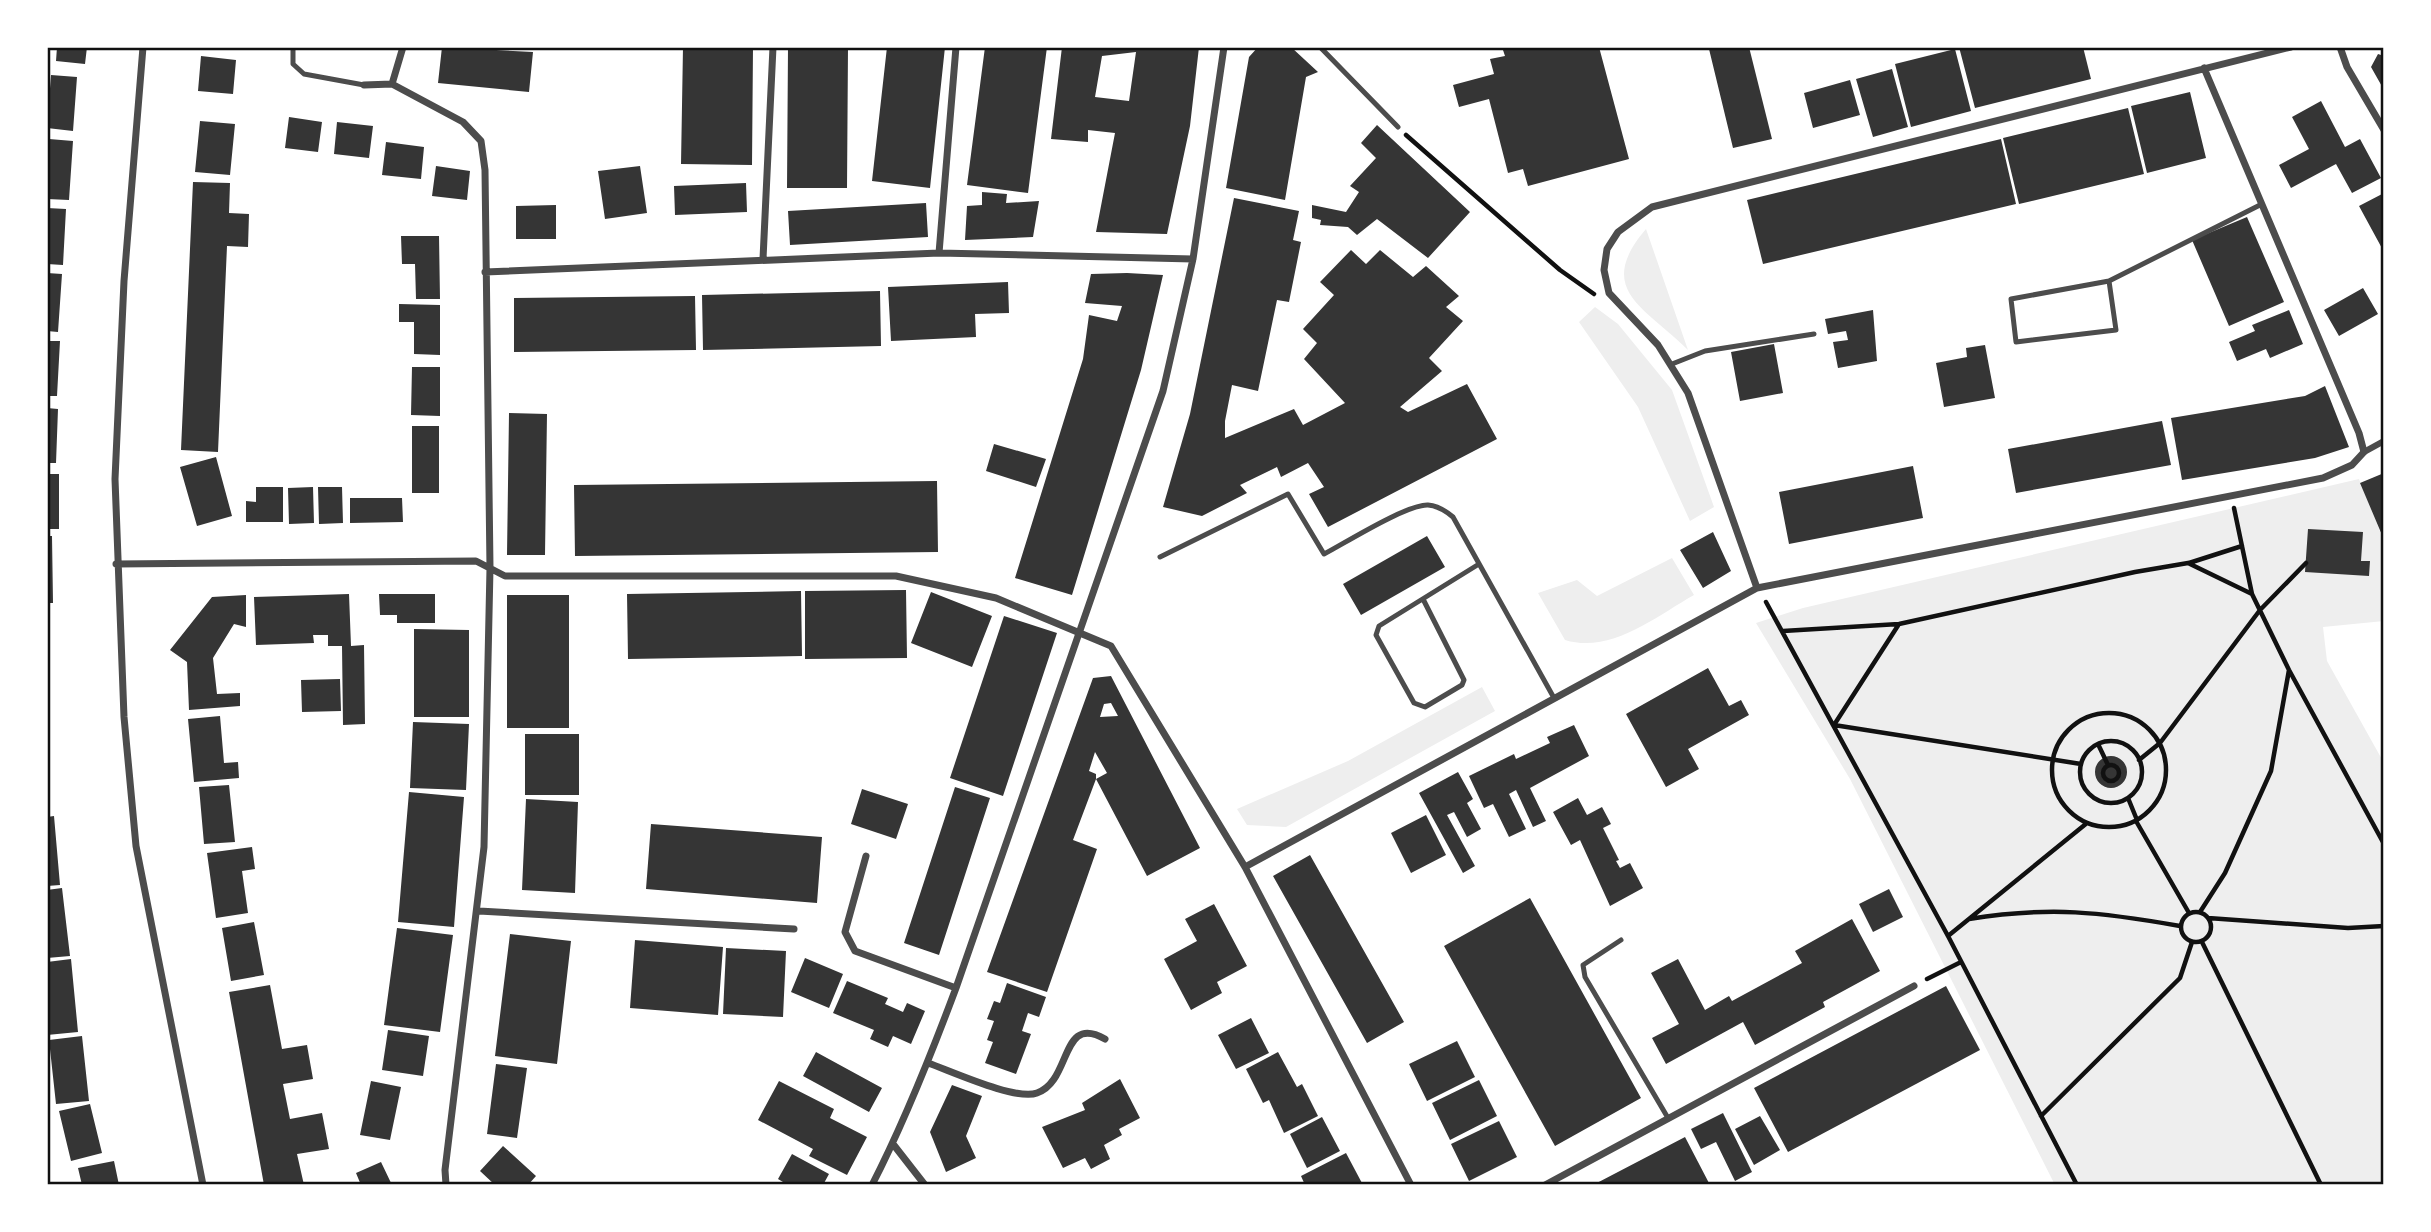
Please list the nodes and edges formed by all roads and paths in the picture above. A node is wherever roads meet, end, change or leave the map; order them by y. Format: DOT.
graph roads {
  1 [pos="143,47"];
  2 [pos="293,47"];
  3 [pos="403,47"];
  4 [pos="773,47"];
  5 [pos="956,47"];
  6 [pos="1224,47"];
  7 [pos="1320,47"];
  8 [pos="2291,47"];
  9 [pos="2340,47"];
  10 [pos="2204,68"];
  11 [pos="392,84"];
  12 [pos="363,85"];
  13 [pos="1398,127"];
  14 [pos="2384,130"];
  15 [pos="2262,204"];
  16 [pos="939,253"];
  17 [pos="763,259"];
  18 [pos="1193,259"];
  19 [pos="485,272"];
  20 [pos="2109,281"];
  21 [pos="1609,293"];
  22 [pos="1814,334"];
  23 [pos="1672,363"];
  24 [pos="2384,441"];
  25 [pos="2364,452"];
  26 [pos="2231,498"];
  27 [pos="2242,546"];
  28 [pos="1160,557"];
  29 [pos="2188,563"];
  30 [pos="2306,563"];
  31 [pos="117,564"];
  32 [pos="1479,565"];
  33 [pos="490,568"];
  34 [pos="1757,588"];
  35 [pos="2252,594"];
  36 [pos="1423,599"];
  37 [pos="2260,610"];
  38 [pos="1899,624"];
  39 [pos="1080,631"];
  40 [pos="1783,631"];
  41 [pos="2289,670"];
  42 [pos="1554,698"];
  43 [pos="1833,725"];
  44 [pos="2160,743"];
  45 [pos="2098,744"];
  46 [pos="2054,758"];
  47 [pos="2139,760"];
  48 [pos="2081,764"];
  49 [pos="2108,765"];
  50 [pos="2128,797"];
  51 [pos="2136,821"];
  52 [pos="2087,823"];
  53 [pos="2384,844"];
  54 [pos="866,856"];
  55 [pos="1245,867"];
  56 [pos="479,911"];
  57 [pos="2200,912"];
  58 [pos="2189,914"];
  59 [pos="2208,918"];
  60 [pos="1969,919"];
  61 [pos="2180,926"];
  62 [pos="2384,926"];
  63 [pos="794,929"];
  64 [pos="1948,936"];
  65 [pos="1622,940"];
  66 [pos="2192,942"];
  67 [pos="2202,942"];
  68 [pos="1961,962"];
  69 [pos="1914,986"];
  70 [pos="956,988"];
  71 [pos="1105,1038"];
  72 [pos="928,1063"];
  73 [pos="2041,1116"];
  74 [pos="1668,1118"];
  75 [pos="893,1144"];
  76 [pos="203,1185"];
  77 [pos="446,1185"];
  78 [pos="872,1185"];
  79 [pos="925,1185"];
  80 [pos="1411,1185"];
  81 [pos="1545,1185"];
  82 [pos="2077,1185"];
  83 [pos="2321,1185"];
  1 -- 31 [label="street"];
  2 -- 12 [label="lane"];
  3 -- 11 [label="street"];
  4 -- 17 [label="street"];
  5 -- 16 [label="street"];
  6 -- 18 [label="street"];
  7 -- 13 [label="lane"];
  8 -- 10 [label="street"];
  9 -- 14 [label="street"];
  10 -- 15 [label="street"];
  10 -- 21 [label="street"];
  11 -- 12 [label="street"];
  11 -- 19 [label="street"];
  13 -- 21 [label="path"];
  15 -- 20 [label="lane"];
  15 -- 25 [label="street"];
  16 -- 17 [label="street"];
  16 -- 18 [label="street"];
  17 -- 19 [label="street"];
  18 -- 39 [label="street"];
  19 -- 33 [label="street"];
  20 -- 20 [label="lane"];
  21 -- 23 [label="street"];
  22 -- 23 [label="lane"];
  23 -- 34 [label="street"];
  24 -- 25 [label="street"];
  25 -- 26 [label="street"];
  26 -- 27 [label="path"];
  26 -- 34 [label="street"];
  27 -- 29 [label="path"];
  27 -- 35 [label="path"];
  28 -- 32 [label="lane"];
  29 -- 35 [label="path"];
  29 -- 38 [label="path"];
  30 -- 37 [label="path"];
  31 -- 33 [label="street"];
  31 -- 76 [label="street"];
  32 -- 36 [label="lane"];
  32 -- 42 [label="lane"];
  33 -- 39 [label="street"];
  33 -- 56 [label="street"];
  34 -- 40 [label="path"];
  34 -- 42 [label="street"];
  35 -- 37 [label="path"];
  36 -- 36 [label="lane"];
  37 -- 41 [label="path"];
  37 -- 44 [label="path"];
  38 -- 40 [label="path"];
  38 -- 43 [label="path"];
  39 -- 55 [label="street"];
  39 -- 70 [label="street"];
  40 -- 43 [label="path"];
  41 -- 53 [label="path"];
  41 -- 57 [label="path"];
  42 -- 55 [label="street"];
  43 -- 46 [label="path"];
  43 -- 64 [label="path"];
  44 -- 46 [label="path"];
  44 -- 47 [label="path"];
  44 -- 51 [label="path"];
  45 -- 47 [label="path"];
  45 -- 48 [label="path"];
  45 -- 49 [label="path"];
  46 -- 48 [label="path"];
  46 -- 52 [label="path"];
  47 -- 50 [label="path"];
  48 -- 50 [label="path"];
  50 -- 51 [label="path"];
  51 -- 52 [label="path"];
  51 -- 58 [label="path"];
  52 -- 60 [label="path"];
  54 -- 70 [label="street"];
  55 -- 80 [label="street"];
  56 -- 63 [label="street"];
  56 -- 77 [label="street"];
  57 -- 58 [label="path"];
  57 -- 59 [label="path"];
  58 -- 61 [label="path"];
  59 -- 62 [label="path"];
  59 -- 67 [label="path"];
  60 -- 61 [label="path"];
  60 -- 64 [label="path"];
  61 -- 66 [label="path"];
  64 -- 68 [label="path"];
  65 -- 74 [label="lane"];
  66 -- 67 [label="path"];
  66 -- 73 [label="path"];
  67 -- 83 [label="path"];
  68 -- 69 [label="path"];
  68 -- 73 [label="path"];
  69 -- 74 [label="street"];
  70 -- 72 [label="street"];
  71 -- 72 [label="street"];
  72 -- 75 [label="street"];
  73 -- 82 [label="path"];
  74 -- 81 [label="street"];
  75 -- 78 [label="street"];
  75 -- 79 [label="street"];
}
